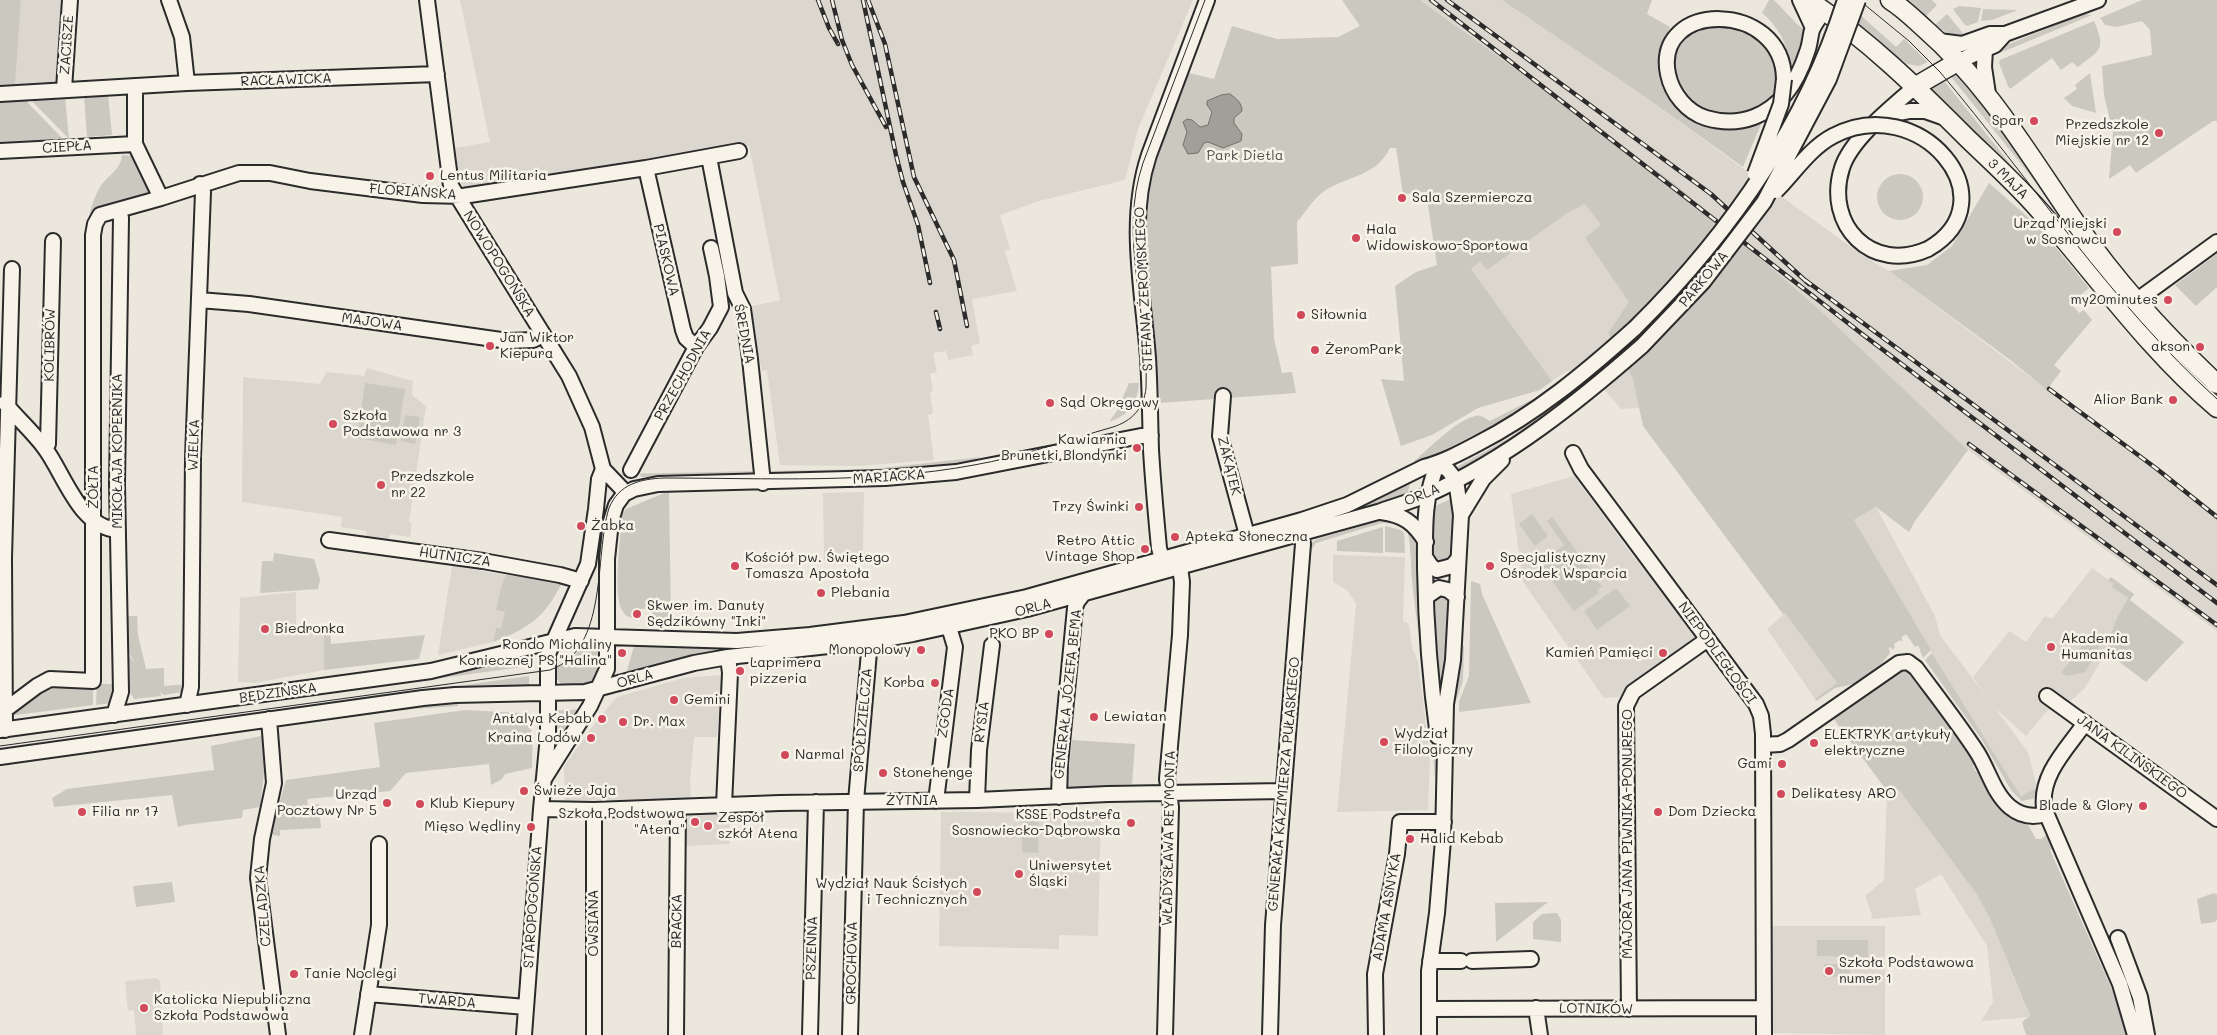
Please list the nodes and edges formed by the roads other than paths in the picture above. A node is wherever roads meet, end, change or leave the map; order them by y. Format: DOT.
graph roads {
  1 [pos="70,0"];
  2 [pos="427,0"];
  3 [pos="1207,0"];
  4 [pos="1800,0"];
  5 [pos="1808,0"];
  6 [pos="1845,0"];
  7 [pos="1858,0"];
  8 [pos="2098,0"];
  9 [pos="172,1"];
  10 [pos="1894,2"];
  11 [pos="1826,5"];
  12 [pos="1813,28"];
  13 [pos="2005,34"];
  14 [pos="1939,41"];
  15 [pos="1985,49"];
  16 [pos="1959,61"];
  17 [pos="437,74"];
  18 [pos="187,83"];
  19 [pos="135,86"];
  20 [pos="1916,86"];
  21 [pos="64,90"];
  22 [pos="0,94"];
  23 [pos="1988,94"];
  24 [pos="1883,116"];
  25 [pos="1949,120"];
  26 [pos="135,144"];
  27 [pos="739,150"];
  28 [pos="0,151"];
  29 [pos="710,157"];
  30 [pos="646,168"];
  31 [pos="200,184"];
  32 [pos="1750,193"];
  33 [pos="456,195"];
  34 [pos="161,198"];
  35 [pos="1764,202"];
  36 [pos="119,210"];
  37 [pos="53,241"];
  38 [pos="2217,242"];
  39 [pos="711,248"];
  40 [pos="12,269"];
  41 [pos="199,300"];
  42 [pos="2136,301"];
  43 [pos="543,335"];
  44 [pos="696,347"];
  45 [pos="2217,384"];
  46 [pos="1223,396"];
  47 [pos="4,402"];
  48 [pos="2217,408"];
  49 [pos="1151,436"];
  50 [pos="1518,444"];
  51 [pos="45,448"];
  52 [pos="1572,453"];
  53 [pos="602,463"];
  54 [pos="1438,463"];
  55 [pos="631,470"];
  56 [pos="1456,480"];
  57 [pos="763,483"];
  58 [pos="626,493"];
  59 [pos="1427,495"];
  60 [pos="1378,512"];
  61 [pos="1461,515"];
  62 [pos="94,521"];
  63 [pos="118,530"];
  64 [pos="1301,534"];
  65 [pos="1247,535"];
  66 [pos="328,540"];
  67 [pos="1426,542"];
  68 [pos="1425,557"];
  69 [pos="1162,558"];
  70 [pos="1458,560"];
  71 [pos="1180,567"];
  72 [pos="581,581"];
  73 [pos="1084,593"];
  74 [pos="1426,597"];
  75 [pos="1457,597"];
  76 [pos="949,627"];
  77 [pos="607,636"];
  78 [pos="1708,639"];
  79 [pos="552,641"];
  80 [pos="874,641"];
  81 [pos="992,645"];
  82 [pos="728,657"];
  83 [pos="600,689"];
  84 [pos="121,692"];
  85 [pos="548,694"];
  86 [pos="2047,696"];
  87 [pos="187,705"];
  88 [pos="4,708"];
  89 [pos="138,712"];
  90 [pos="114,716"];
  91 [pos="269,719"];
  92 [pos="2085,723"];
  93 [pos="2,730"];
  94 [pos="1763,745"];
  95 [pos="0,757"];
  96 [pos="1443,775"];
  97 [pos="544,779"];
  98 [pos="1283,791"];
  99 [pos="1169,793"];
  100 [pos="1059,798"];
  101 [pos="977,800"];
  102 [pos="856,801"];
  103 [pos="936,801"];
  104 [pos="816,802"];
  105 [pos="724,805"];
  106 [pos="678,807"];
  107 [pos="541,809"];
  108 [pos="594,810"];
  109 [pos="2045,814"];
  110 [pos="2217,820"];
  111 [pos="1444,822"];
  112 [pos="379,844"];
  113 [pos="2118,938"];
  114 [pos="1532,959"];
  115 [pos="1430,961"];
  116 [pos="368,994"];
  117 [pos="526,1008"];
  118 [pos="1536,1008"];
  119 [pos="1764,1008"];
  120 [pos="1429,1009"];
  121 [pos="1629,1009"];
  122 [pos="278,1035"];
  123 [pos="362,1035"];
  124 [pos="524,1035"];
  125 [pos="594,1035"];
  126 [pos="676,1035"];
  127 [pos="810,1035"];
  128 [pos="850,1035"];
  129 [pos="1165,1035"];
  130 [pos="1270,1035"];
  131 [pos="1376,1035"];
  132 [pos="1429,1035"];
  133 [pos="1540,1035"];
  134 [pos="1764,1035"];
  135 [pos="2135,1035"];
  136 [pos="2147,1035"];
  1 -- 21 [label="street, ZACISZE"];
  2 -- 17 [label="street, NOWOPOGOŃSKA"];
  3 -- 49 [label="street, STEFANA ŻEROMSKIEGO"];
  4 -- 12 [label="street"];
  5 -- 11 [label="main road"];
  6 -- 32 [label="street, PARKOWA, bridge"];
  7 -- 35 [label="street, PARKOWA, bridge"];
  8 -- 13 [label="street"];
  9 -- 18 [label="street"];
  10 -- 14 [label="main road, 3 MAJA"];
  11 -- 12 [label="street"];
  11 -- 20 [label="main road, 3 MAJA"];
  12 -- 32 [label="street, bridge"];
  13 -- 14 [label="street"];
  13 -- 15 [label="street"];
  14 -- 16 [label="main road, 3 MAJA"];
  15 -- 16 [label="street"];
  15 -- 23 [label="street, 3 MAJA"];
  16 -- 20 [label="main road"];
  16 -- 23 [label="main road, 3 MAJA"];
  17 -- 18 [label="street, RACŁAWICKA"];
  17 -- 33 [label="street, NOWOPOGOŃSKA"];
  18 -- 19 [label="street, RACŁAWICKA"];
  19 -- 21 [label="street, RACŁAWICKA"];
  19 -- 26 [label="street"];
  20 -- 24 [label="street"];
  20 -- 25 [label="main road, 3 MAJA"];
  21 -- 22 [label="street, RACŁAWICKA"];
  23 -- 42 [label="main road, 3 MAJA"];
  24 -- 25 [label="street"];
  24 -- 35 [label="street, bridge"];
  25 -- 48 [label="main road, 3 MAJA"];
  26 -- 28 [label="street, CIEPŁA"];
  26 -- 34 [label="street"];
  27 -- 29 [label="street, FLORIAŃSKA"];
  29 -- 30 [label="street, FLORIAŃSKA"];
  29 -- 57 [label="street, ŚREDNIA"];
  30 -- 33 [label="street, FLORIAŃSKA"];
  30 -- 44 [label="street, PIASKOWA"];
  31 -- 33 [label="street, FLORIAŃSKA"];
  31 -- 34 [label="street, FLORIAŃSKA"];
  31 -- 41 [label="street, WIELKA"];
  32 -- 54 [label="street, PARKOWA, bridge"];
  33 -- 43 [label="street, NOWOPOGOŃSKA"];
  34 -- 36 [label="street, FLORIAŃSKA"];
  35 -- 50 [label="street, PARKOWA, bridge"];
  36 -- 62 [label="street, ŻÓŁTA"];
  36 -- 63 [label="street, MIKOŁAJA KOPERNIKA"];
  37 -- 51 [label="street, KOLIBRÓW"];
  38 -- 42 [label="street"];
  39 -- 44 [label="street, PRZECHODNIA"];
  40 -- 47 [label="street"];
  41 -- 43 [label="street, MAJOWA"];
  41 -- 87 [label="street, WIELKA"];
  42 -- 45 [label="main road, 3 MAJA"];
  43 -- 53 [label="street, NOWOPOGOŃSKA"];
  44 -- 55 [label="street, PRZECHODNIA"];
  46 -- 65 [label="street, ZAKĄTEK"];
  47 -- 51 [label="street"];
  47 -- 88 [label="street"];
  49 -- 57 [label="street, MARIACKA"];
  49 -- 69 [label="street, STEFANA ŻEROMSKIEGO"];
  50 -- 56 [label="street, PARKOWA"];
  50 -- 61 [label="street"];
  51 -- 62 [label="street"];
  52 -- 78 [label="street, NIEPODLEGŁOŚCI"];
  53 -- 58 [label="street"];
  53 -- 72 [label="street, NOWOPOGOŃSKA"];
  54 -- 56 [label="street"];
  54 -- 59 [label="street"];
  54 -- 65 [label="street, ORLA"];
  56 -- 59 [label="street, ORLA"];
  56 -- 61 [label="street"];
  57 -- 58 [label="street, MARIACKA"];
  58 -- 77 [label="street"];
  59 -- 60 [label="street, ORLA"];
  59 -- 67 [label="street"];
  60 -- 64 [label="street, ORLA"];
  60 -- 67 [label="street"];
  61 -- 70 [label="street"];
  62 -- 63 [label="street"];
  62 -- 88 [label="street, ŻÓŁTA"];
  63 -- 84 [label="street, MIKOŁAJA KOPERNIKA"];
  64 -- 71 [label="street, ORLA"];
  64 -- 98 [label="street, GENERAŁA KAZIMIERZA PUŁASKIEGO"];
  65 -- 69 [label="street, ORLA"];
  66 -- 72 [label="street, HUTNICZA"];
  67 -- 68 [label="street"];
  68 -- 70 [label="street"];
  68 -- 74 [label="street"];
  69 -- 77 [label="street, ORLA"];
  70 -- 75 [label="street"];
  71 -- 73 [label="street, ORLA"];
  71 -- 99 [label="street, WŁADYSŁAWA REYMONTA"];
  72 -- 79 [label="street, NOWOPOGOŃSKA"];
  73 -- 76 [label="street, ORLA"];
  73 -- 100 [label="street, GENERAŁA JÓZEFA BEMA"];
  74 -- 75 [label="street"];
  74 -- 96 [label="street"];
  75 -- 96 [label="street"];
  76 -- 80 [label="street, ORLA"];
  76 -- 103 [label="street, ZGODA"];
  77 -- 79 [label="street, ORLA"];
  77 -- 83 [label="street, STAROPOGOŃSKA"];
  78 -- 94 [label="street, NIEPODLEGŁOŚCI"];
  78 -- 121 [label="street, MAJORA JANA PIWNIKA-PONUREGO"];
  79 -- 85 [label="street, NOWOPOGOŃSKA"];
  79 -- 87 [label="street, BĘDZIŃSKA"];
  80 -- 82 [label="street, ORLA"];
  80 -- 102 [label="street, SPÓŁDZIELCZA"];
  81 -- 101 [label="street, RYSIA"];
  82 -- 83 [label="street, ORLA"];
  82 -- 105 [label="street"];
  83 -- 85 [label="street, ORLA"];
  83 -- 97 [label="street, STAROPOGOŃSKA"];
  84 -- 89 [label="street"];
  84 -- 90 [label="street, MIKOŁAJA KOPERNIKA"];
  85 -- 91 [label="street, BĘDZIŃSKA"];
  85 -- 97 [label="street, STAROPOGOŃSKA"];
  86 -- 92 [label="street, JANA KILIŃSKIEGO"];
  87 -- 89 [label="street, BĘDZIŃSKA"];
  88 -- 93 [label="street"];
  89 -- 90 [label="street, BĘDZIŃSKA"];
  90 -- 93 [label="street, BĘDZIŃSKA"];
  91 -- 95 [label="street, BĘDZIŃSKA"];
  91 -- 122 [label="street, CZELADZKA"];
  92 -- 109 [label="street"];
  92 -- 110 [label="street, JANA KILIŃSKIEGO"];
  94 -- 109 [label="street"];
  94 -- 119 [label="street, NIEPODLEGŁOŚCI"];
  96 -- 111 [label="street"];
  97 -- 107 [label="street, STAROPOGOŃSKA"];
  98 -- 99 [label="street, ŻYTNIA"];
  98 -- 130 [label="street, GENERAŁA KAZIMIERZA PUŁASKIEGO"];
  99 -- 100 [label="street, ŻYTNIA"];
  99 -- 129 [label="street, WŁADYSŁAWA REYMONTA"];
  100 -- 101 [label="street, ŻYTNIA"];
  101 -- 103 [label="street, ŻYTNIA"];
  102 -- 103 [label="street, ŻYTNIA"];
  102 -- 104 [label="street, ŻYTNIA"];
  102 -- 128 [label="street, GROCHOWA"];
  104 -- 105 [label="street, ŻYTNIA"];
  104 -- 127 [label="street, PSZENNA"];
  105 -- 106 [label="street, ŻYTNIA"];
  106 -- 108 [label="street, ŻYTNIA"];
  106 -- 126 [label="street, BRACKA"];
  107 -- 108 [label="street, ŻYTNIA"];
  107 -- 117 [label="street, STAROPOGOŃSKA"];
  108 -- 125 [label="street, OWSIANA"];
  109 -- 135 [label="street"];
  111 -- 115 [label="street"];
  111 -- 131 [label="street, ADAMA ASNYKA"];
  112 -- 116 [label="street"];
  113 -- 136 [label="street"];
  114 -- 115 [label="street"];
  115 -- 120 [label="street"];
  116 -- 117 [label="street, TWARDA"];
  116 -- 123 [label="street"];
  117 -- 124 [label="street, STAROPOGOŃSKA"];
  118 -- 120 [label="street, LOTNIKÓW"];
  118 -- 121 [label="street, LOTNIKÓW"];
  118 -- 133 [label="street"];
  119 -- 121 [label="street, LOTNIKÓW"];
  119 -- 134 [label="street, NIEPODLEGŁOŚCI"];
  120 -- 132 [label="street"];
}
